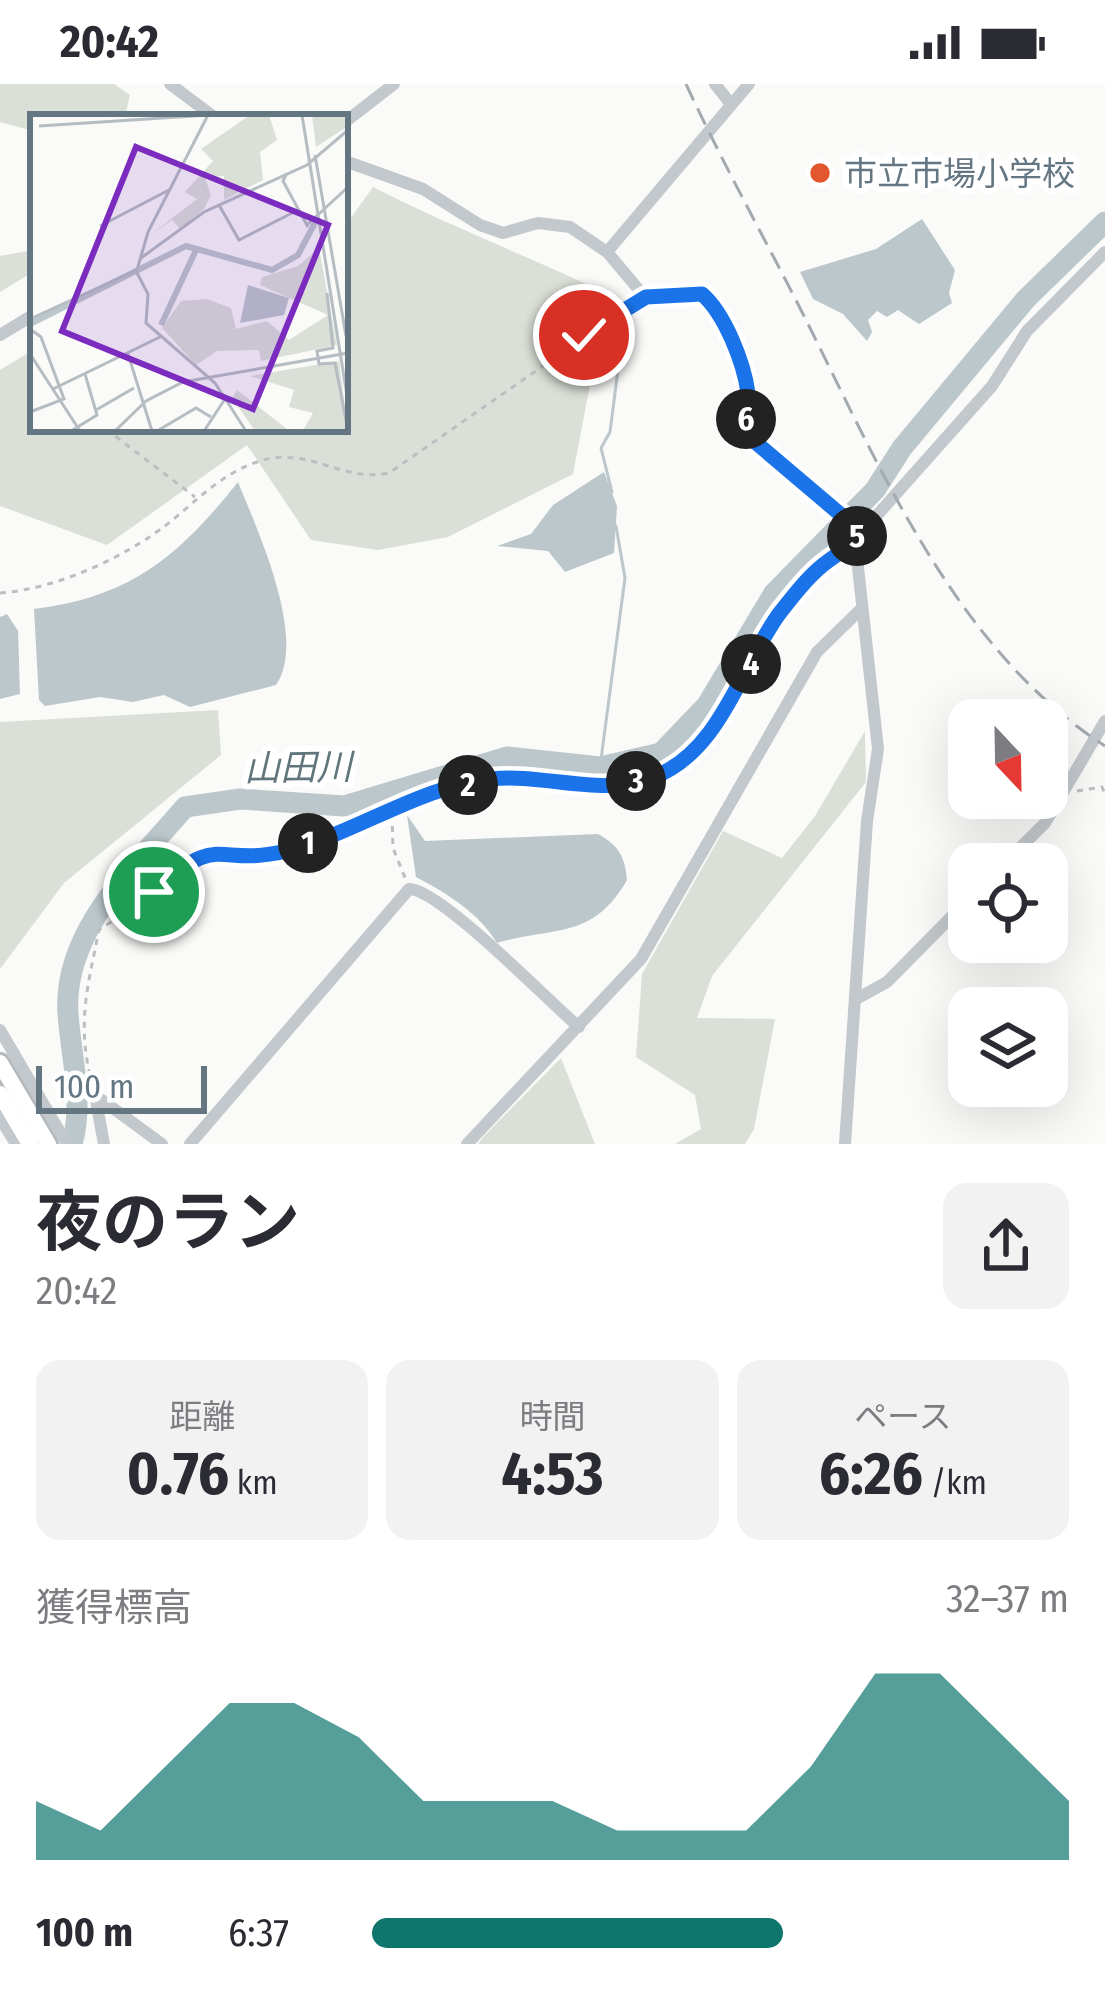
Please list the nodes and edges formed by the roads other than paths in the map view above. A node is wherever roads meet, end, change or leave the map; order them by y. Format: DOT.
graph roads {
  1 [pos="170,84"];
  2 [pos="394,84"];
  3 [pos="715,84"];
  4 [pos="749,84"];
  5 [pos="730,103"];
  6 [pos="210,114"];
  7 [pos="348,120"];
  8 [pos="348,162"];
  9 [pos="608,252"];
  10 [pos="1105,252"];
  11 [pos="30,317"];
  12 [pos="0,335"];
  13 [pos="860,531"];
  14 [pos="862,608"];
  15 [pos="1105,721"];
  16 [pos="1023,843"];
  17 [pos="948,920"];
  18 [pos="858,998"];
  19 [pos="578,1027"];
  20 [pos="0,1030"];
  21 [pos="0,1063"];
  22 [pos="0,1094"];
  23 [pos="0,1118"];
  24 [pos="16,1144"];
  25 [pos="30,1144"];
  26 [pos="48,1144"];
  27 [pos="67,1144"];
  28 [pos="104,1144"];
  29 [pos="162,1144"];
  30 [pos="190,1144"];
  31 [pos="466,1144"];
  32 [pos="844,1144"];
  1 -- 6 [label="street"];
  2 -- 7 [label="street"];
  3 -- 5 [label="street"];
  4 -- 5 [label="street"];
  5 -- 9 [label="street"];
  8 -- 9 [label="street"];
  9 -- 13 [label="street"];
  10 -- 13 [label="street"];
  11 -- 12 [label="street"];
  13 -- 14 [label="street"];
  14 -- 18 [label="street"];
  14 -- 19 [label="street"];
  15 -- 16 [label="street"];
  17 -- 18 [label="street"];
  18 -- 32 [label="street"];
  19 -- 30 [label="street"];
  19 -- 31 [label="street"];
  20 -- 27 [label="street"];
  21 -- 26 [label="highway"];
  22 -- 25 [label="highway"];
  23 -- 24 [label="street"];
  28 -- 29 [label="street"];
}
